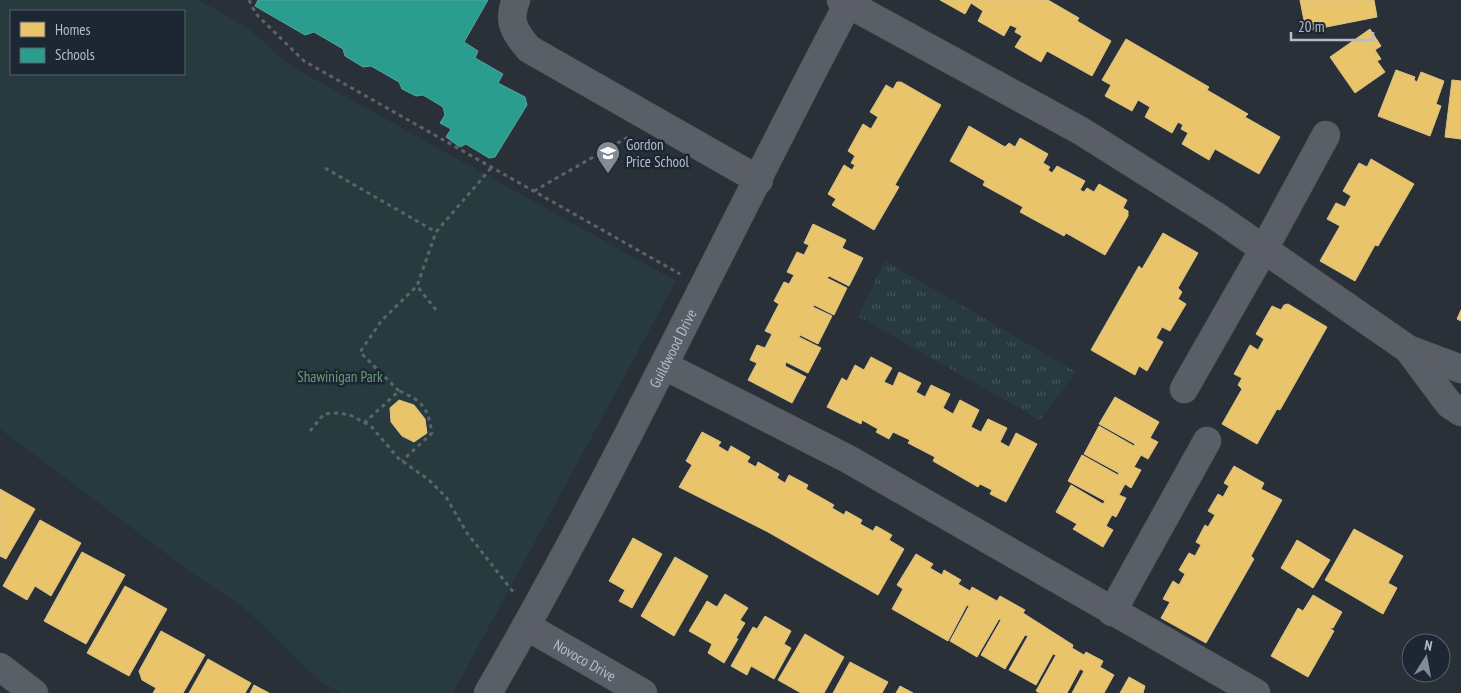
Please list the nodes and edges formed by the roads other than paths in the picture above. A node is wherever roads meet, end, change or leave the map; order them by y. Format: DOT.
graph roads {
  1 [pos="516,0"];
  2 [pos="846,1"];
  3 [pos="1326,135"];
  4 [pos="759,180"];
  5 [pos="1264,250"];
  6 [pos="1408,349"];
  7 [pos="665,366"];
  8 [pos="1461,369"];
  9 [pos="1184,389"];
  10 [pos="1461,412"];
  11 [pos="1207,441"];
  12 [pos="1112,612"];
  13 [pos="526,626"];
  14 [pos="0,667"];
  15 [pos="34,693"];
  16 [pos="488,693"];
  17 [pos="643,693"];
  18 [pos="1256,693"];
  1 -- 4 [label="street"];
  2 -- 4 [label="street, Guildwood Drive"];
  2 -- 5 [label="street"];
  3 -- 5 [label="street"];
  4 -- 7 [label="street, Guildwood Drive"];
  5 -- 6 [label="street"];
  5 -- 9 [label="street"];
  6 -- 8 [label="street"];
  6 -- 10 [label="street"];
  7 -- 12 [label="street"];
  7 -- 13 [label="street, Guildwood Drive"];
  11 -- 12 [label="street"];
  12 -- 18 [label="street"];
  13 -- 16 [label="street, Guildwood Drive"];
  13 -- 17 [label="street, Novoco Drive"];
  14 -- 15 [label="street"];
}
